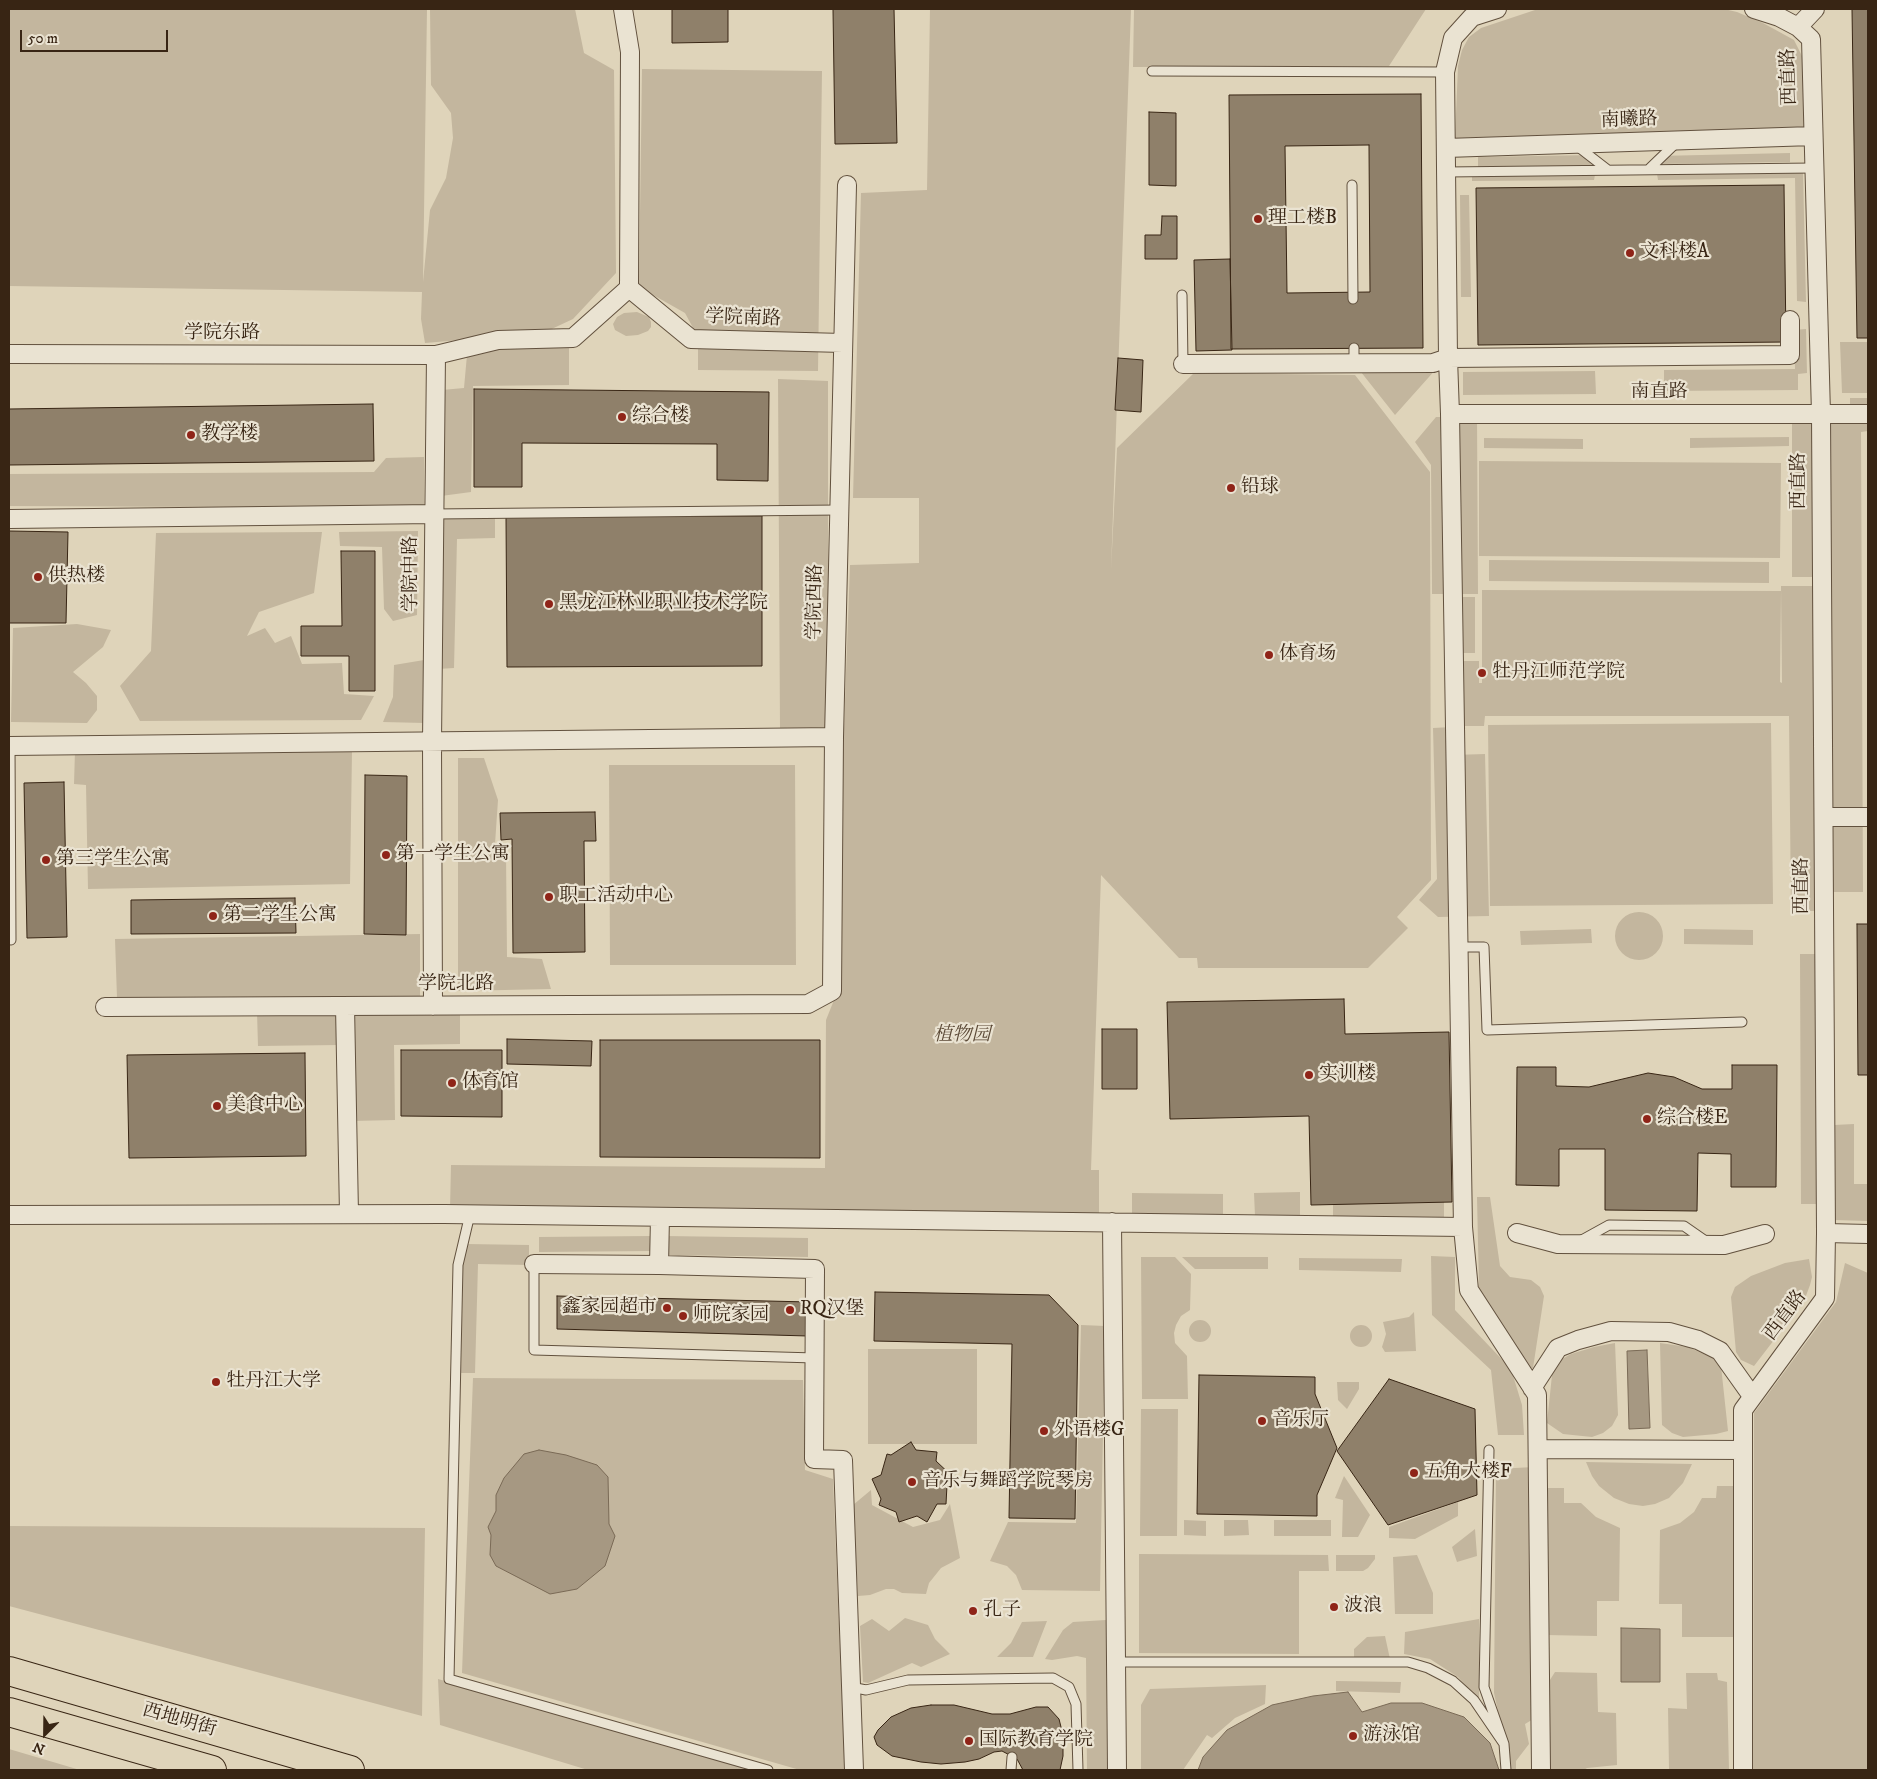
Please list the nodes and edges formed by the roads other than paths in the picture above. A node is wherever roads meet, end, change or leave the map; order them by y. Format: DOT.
graph roads {
  1 [pos="623,9"];
  2 [pos="1497,9"];
  3 [pos="1754,9"];
  4 [pos="1815,9"];
  5 [pos="1798,27"];
  6 [pos="1152,71"];
  7 [pos="1445,72"];
  8 [pos="1813,136"];
  9 [pos="1678,141"];
  10 [pos="1573,144"];
  11 [pos="1446,148"];
  12 [pos="1814,168"];
  13 [pos="1608,170"];
  14 [pos="1648,170"];
  15 [pos="1446,172"];
  16 [pos="847,185"];
  17 [pos="1352,185"];
  18 [pos="629,288"];
  19 [pos="1182,295"];
  20 [pos="1353,299"];
  21 [pos="1790,320"];
  22 [pos="843,344"];
  23 [pos="9,354"];
  24 [pos="436,356"];
  25 [pos="1448,358"];
  26 [pos="1183,364"];
  27 [pos="1450,414"];
  28 [pos="1821,414"];
  29 [pos="1868,414"];
  30 [pos="840,510"];
  31 [pos="434,514"];
  32 [pos="9,519"];
  33 [pos="834,737"];
  34 [pos="432,742"];
  35 [pos="9,746"];
  36 [pos="1824,817"];
  37 [pos="1868,817"];
  38 [pos="11,940"];
  39 [pos="1459,947"];
  40 [pos="808,1004"];
  41 [pos="345,1006"];
  42 [pos="433,1006"];
  43 [pos="105,1007"];
  44 [pos="1742,1022"];
  45 [pos="349,1214"];
  46 [pos="470,1214"];
  47 [pos="9,1215"];
  48 [pos="660,1216"];
  49 [pos="1112,1222"];
  50 [pos="1463,1227"];
  51 [pos="1517,1233"];
  52 [pos="1826,1233"];
  53 [pos="1765,1234"];
  54 [pos="1868,1234"];
  55 [pos="534,1264"];
  56 [pos="659,1265"];
  57 [pos="814,1358"];
  58 [pos="1532,1388"];
  59 [pos="1746,1396"];
  60 [pos="1538,1449"];
  61 [pos="1489,1450"];
  62 [pos="1743,1450"];
  63 [pos="1116,1662"];
  64 [pos="9,1672"];
  65 [pos="851,1680"];
  66 [pos="9,1712"];
  67 [pos="1504,1744"];
  68 [pos="1012,1757"];
  69 [pos="212,1770"];
  70 [pos="350,1770"];
  71 [pos="768,1770"];
  72 [pos="854,1770"];
  73 [pos="1011,1770"];
  74 [pos="1078,1770"];
  75 [pos="1117,1770"];
  76 [pos="1506,1770"];
  77 [pos="1541,1770"];
  78 [pos="1743,1770"];
  1 -- 18 [label="street"];
  2 -- 7 [label="street"];
  3 -- 5 [label="street, 西直路"];
  4 -- 5 [label="street"];
  5 -- 8 [label="street, 西直路"];
  6 -- 7 [label="lane"];
  7 -- 11 [label="street"];
  8 -- 9 [label="street, 南曦路"];
  8 -- 12 [label="street, 西直路"];
  9 -- 10 [label="street, 南曦路"];
  9 -- 14 [label="lane"];
  10 -- 11 [label="street, 南曦路"];
  10 -- 13 [label="lane"];
  11 -- 15 [label="street"];
  12 -- 14 [label="lane"];
  12 -- 28 [label="street, 西直路"];
  13 -- 14 [label="lane"];
  13 -- 15 [label="lane"];
  15 -- 25 [label="street"];
  16 -- 22 [label="street, 学院西路"];
  17 -- 20 [label="lane"];
  18 -- 22 [label="street, 学院南路"];
  18 -- 24 [label="street"];
  19 -- 26 [label="lane"];
  21 -- 25 [label="street"];
  22 -- 30 [label="street, 学院西路"];
  23 -- 24 [label="street, 学院东路"];
  24 -- 31 [label="street, 学院中路"];
  25 -- 26 [label="street"];
  25 -- 27 [label="street"];
  27 -- 28 [label="street, 南直路"];
  27 -- 39 [label="street"];
  28 -- 29 [label="street, 南直路"];
  28 -- 36 [label="street, 西直路"];
  30 -- 31 [label="lane"];
  30 -- 33 [label="street, 学院西路"];
  31 -- 32 [label="street"];
  31 -- 34 [label="street, 学院中路"];
  33 -- 34 [label="street"];
  33 -- 40 [label="street, 学院西路"];
  34 -- 35 [label="street"];
  34 -- 42 [label="street, 学院中路"];
  35 -- 38 [label="lane"];
  36 -- 37 [label="street"];
  36 -- 52 [label="street, 西直路"];
  39 -- 44 [label="lane"];
  39 -- 50 [label="street"];
  40 -- 42 [label="street, 学院北路"];
  41 -- 42 [label="street, 学院北路"];
  41 -- 43 [label="street, 学院北路"];
  41 -- 45 [label="street"];
  45 -- 46 [label="street"];
  45 -- 47 [label="street"];
  46 -- 48 [label="street"];
  46 -- 71 [label="lane"];
  48 -- 49 [label="street"];
  48 -- 56 [label="street"];
  49 -- 50 [label="street"];
  49 -- 63 [label="street"];
  50 -- 58 [label="street"];
  51 -- 53 [label="street"];
  52 -- 54 [label="street"];
  52 -- 59 [label="street, 西直路"];
  55 -- 56 [label="street"];
  55 -- 57 [label="lane"];
  56 -- 57 [label="street"];
  57 -- 65 [label="street"];
  58 -- 59 [label="street"];
  58 -- 60 [label="street"];
  59 -- 62 [label="street"];
  60 -- 62 [label="street"];
  60 -- 77 [label="street"];
  61 -- 67 [label="lane"];
  62 -- 78 [label="street"];
  63 -- 67 [label="lane"];
  63 -- 75 [label="street"];
  64 -- 70 [label="highway, 西地明街"];
  65 -- 72 [label="street"];
  65 -- 74 [label="lane"];
  66 -- 69 [label="highway, 西地明街"];
  67 -- 76 [label="lane"];
  68 -- 73 [label="lane"];
}
